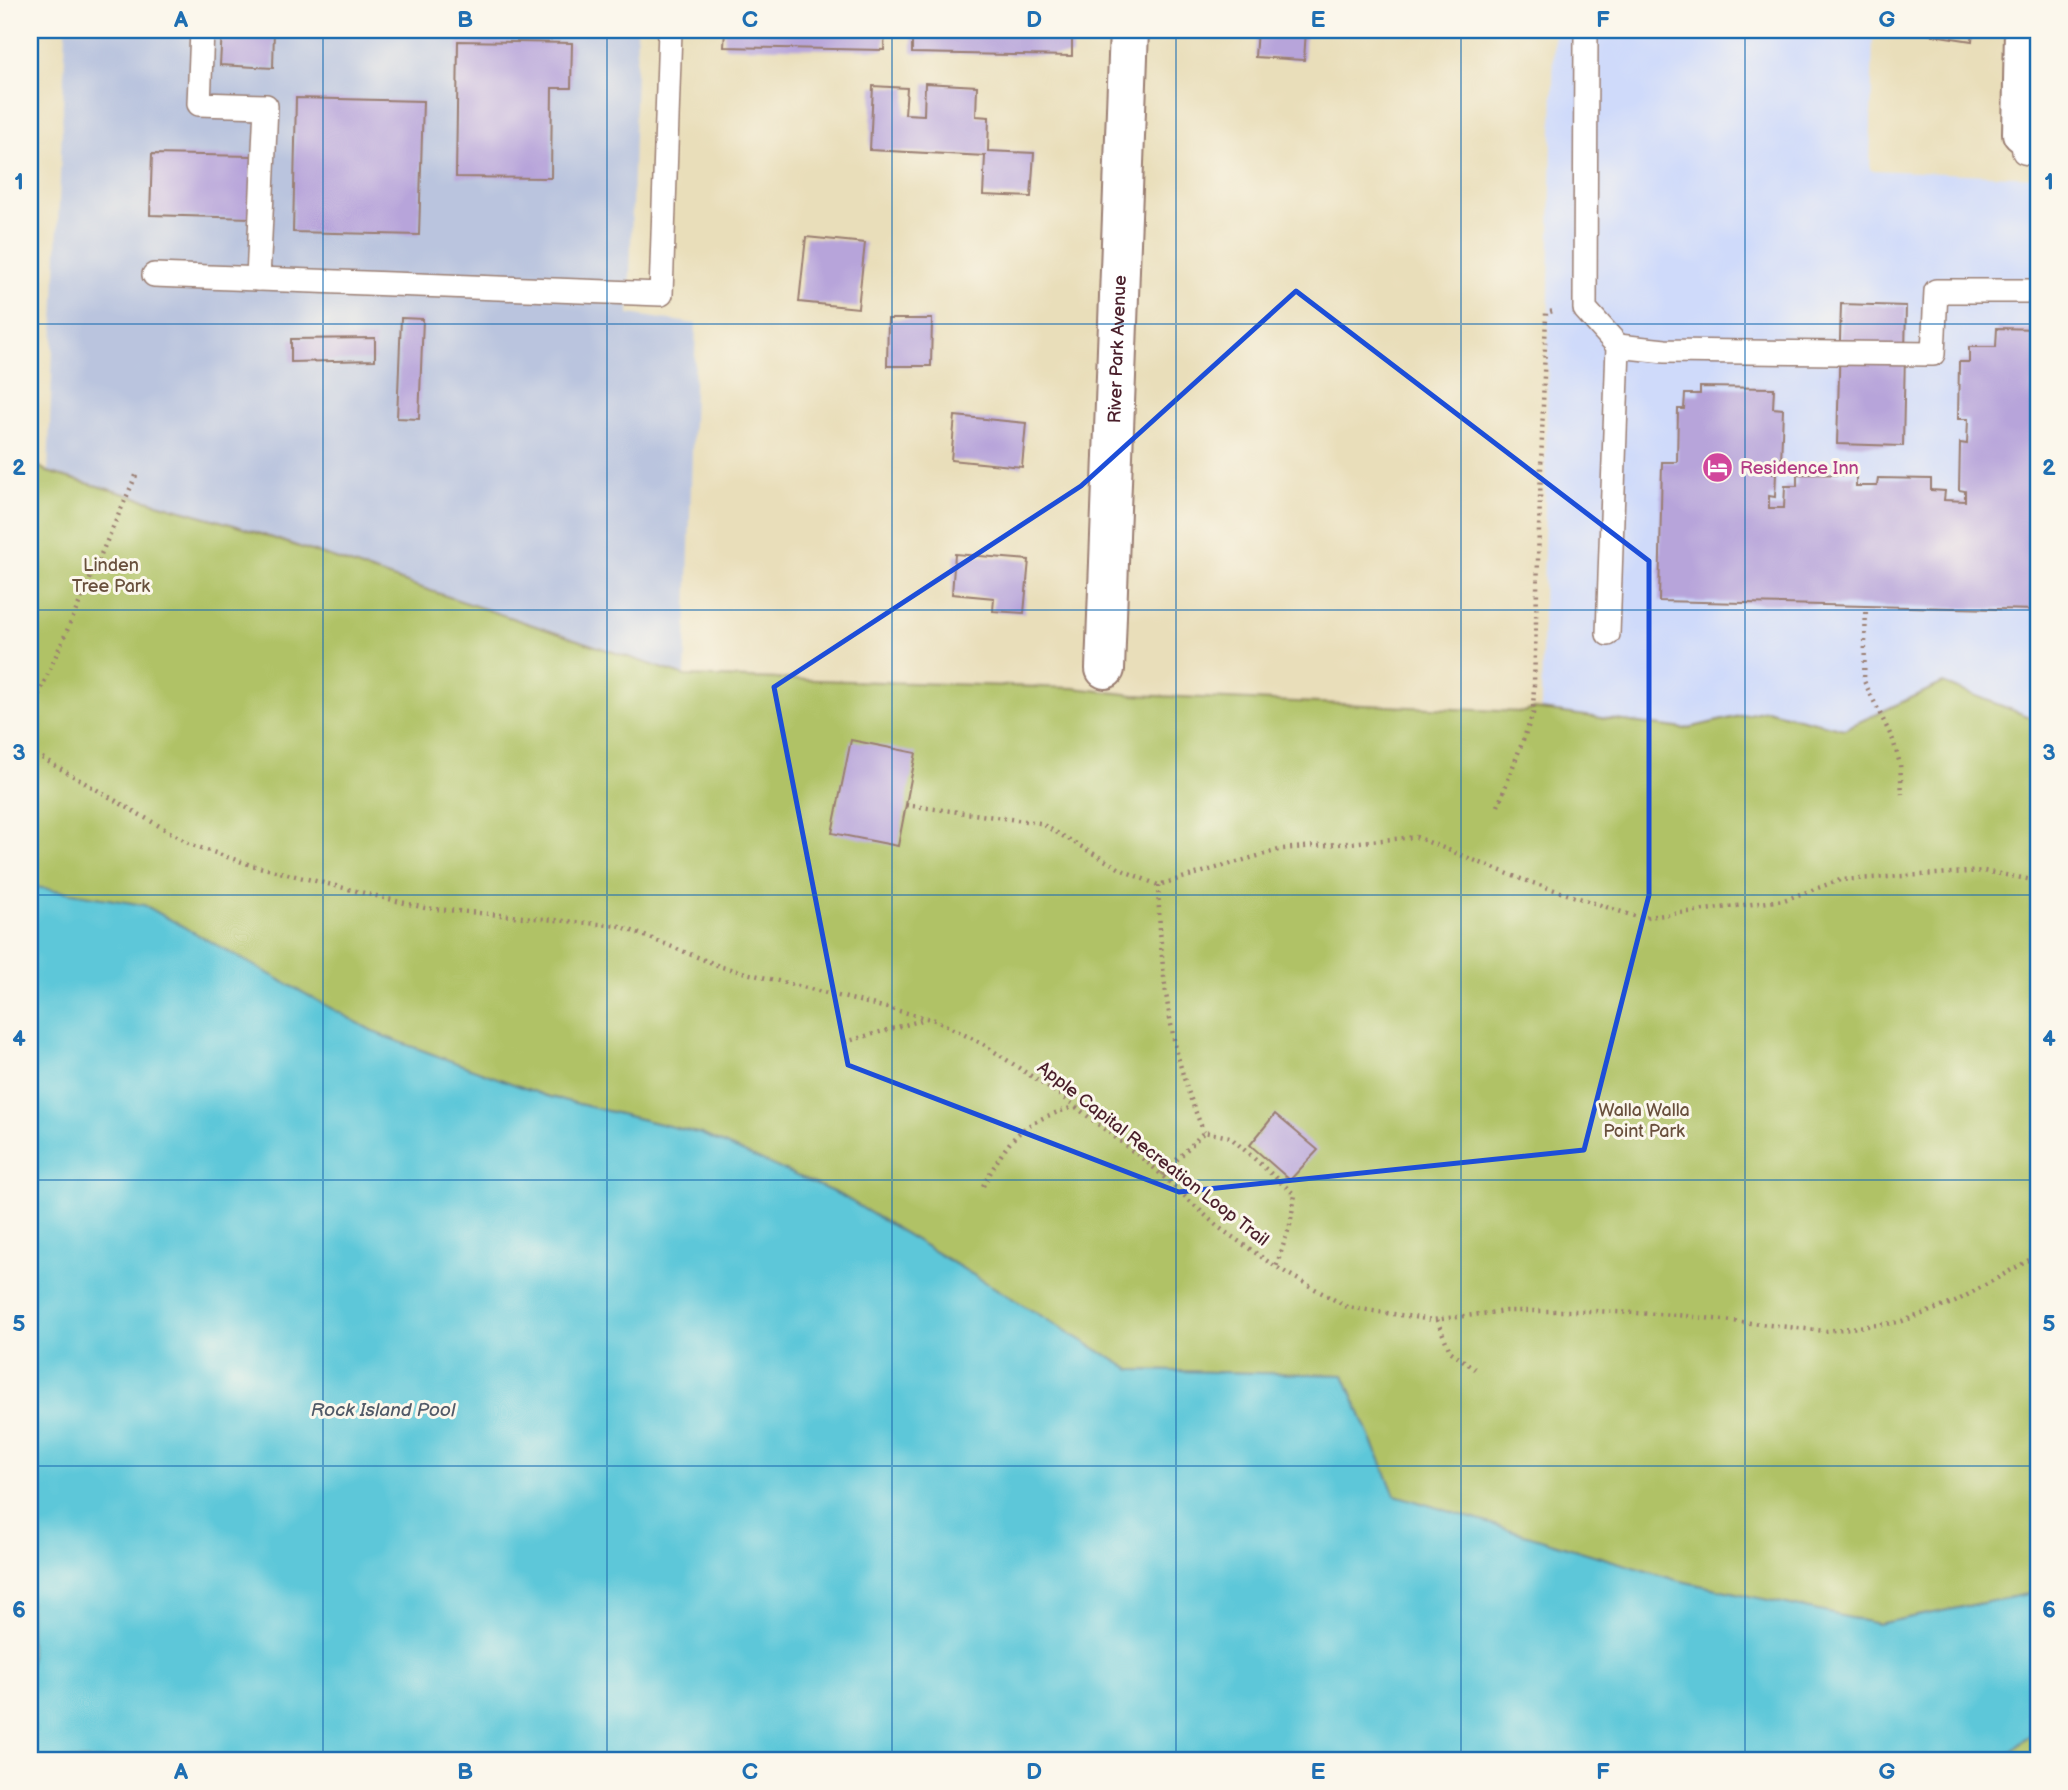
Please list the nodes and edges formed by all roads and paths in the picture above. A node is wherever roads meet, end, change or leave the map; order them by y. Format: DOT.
graph roads {
  1 [pos="202,30"];
  2 [pos="670,30"];
  3 [pos="1129,30"];
  4 [pos="1586,30"];
  5 [pos="2024,30"];
  6 [pos="2030,144"];
  7 [pos="154,275"];
  8 [pos="258,279"];
  9 [pos="2038,291"];
  10 [pos="1585,302"];
  11 [pos="1618,346"];
  12 [pos="138,471"];
  13 [pos="1866,605"];
  14 [pos="1608,634"];
  15 [pos="1105,669"];
  16 [pos="30,714"];
  17 [pos="30,751"];
  18 [pos="1902,794"];
  19 [pos="906,805"];
  20 [pos="1498,806"];
  21 [pos="2038,881"];
  22 [pos="1158,885"];
  23 [pos="927,1019"];
  24 [pos="845,1042"];
  25 [pos="1075,1107"];
  26 [pos="1204,1132"];
  27 [pos="1162,1175"];
  28 [pos="983,1186"];
  29 [pos="2038,1255"];
  30 [pos="1276,1267"];
  31 [pos="1437,1320"];
  32 [pos="1475,1369"];
  1 -- 8 [label="lane"];
  2 -- 8 [label="lane"];
  3 -- 15 [label="street, River Park Avenue"];
  4 -- 10 [label="lane"];
  5 -- 6 [label="street"];
  7 -- 8 [label="lane"];
  9 -- 11 [label="lane"];
  10 -- 11 [label="lane"];
  10 -- 20 [label="path"];
  11 -- 14 [label="lane"];
  12 -- 16 [label="path"];
  13 -- 18 [label="path"];
  17 -- 23 [label="path, Apple Capital Recreation Loop Trail"];
  19 -- 22 [label="path"];
  21 -- 22 [label="path"];
  22 -- 26 [label="path"];
  23 -- 24 [label="path"];
  23 -- 25 [label="path, Apple Capital Recreation Loop Trail"];
  25 -- 27 [label="path, Apple Capital Recreation Loop Trail"];
  25 -- 28 [label="path"];
  26 -- 27 [label="path"];
  26 -- 30 [label="path"];
  27 -- 30 [label="path, Apple Capital Recreation Loop Trail"];
  29 -- 31 [label="path, Apple Capital Recreation Loop Trail"];
  30 -- 31 [label="path, Apple Capital Recreation Loop Trail"];
  31 -- 32 [label="path"];
}
